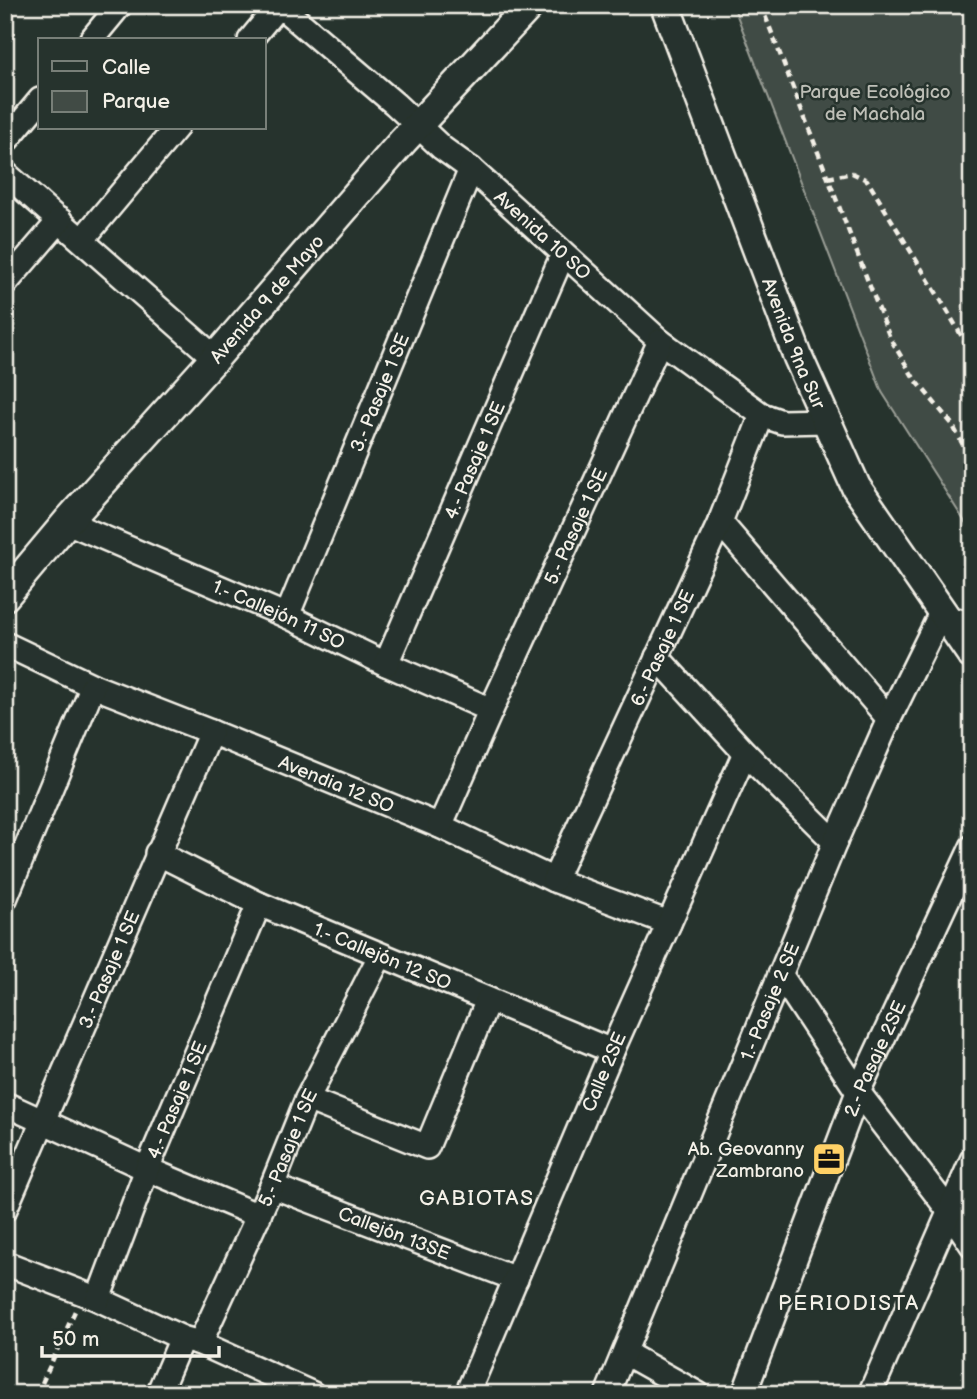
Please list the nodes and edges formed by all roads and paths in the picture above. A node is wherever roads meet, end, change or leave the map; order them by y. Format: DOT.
graph roads {
  1 [pos="120,5"];
  2 [pos="279,5"];
  3 [pos="530,5"];
  4 [pos="665,5"];
  5 [pos="761,5"];
  6 [pos="93,38"];
  7 [pos="252,38"];
  8 [pos="38,102"];
  9 [pos="417,126"];
  10 [pos="174,130"];
  11 [pos="5,142"];
  12 [pos="471,169"];
  13 [pos="5,173"];
  14 [pos="828,178"];
  15 [pos="60,220"];
  16 [pos="82,240"];
  17 [pos="563,254"];
  18 [pos="5,284"];
  19 [pos="660,341"];
  20 [pos="972,355"];
  21 [pos="215,358"];
  22 [pos="762,415"];
  23 [pos="826,421"];
  24 [pos="972,462"];
  25 [pos="67,522"];
  26 [pos="720,522"];
  27 [pos="5,596"];
  28 [pos="942,611"];
  29 [pos="287,616"];
  30 [pos="972,617"];
  31 [pos="5,644"];
  32 [pos="972,655"];
  33 [pos="657,657"];
  34 [pos="386,664"];
  35 [pos="93,686"];
  36 [pos="491,710"];
  37 [pos="890,719"];
  38 [pos="211,732"];
  39 [pos="746,753"];
  40 [pos="440,826"];
  41 [pos="835,842"];
  42 [pos="972,847"];
  43 [pos="157,853"];
  44 [pos="555,880"];
  45 [pos="5,899"];
  46 [pos="259,904"];
  47 [pos="669,923"];
  48 [pos="380,956"];
  49 [pos="780,974"];
  50 [pos="488,1000"];
  51 [pos="612,1051"];
  52 [pos="858,1092"];
  53 [pos="307,1098"];
  54 [pos="5,1104"];
  55 [pos="42,1121"];
  56 [pos="972,1160"];
  57 [pos="147,1169"];
  58 [pos="272,1186"];
  59 [pos="5,1209"];
  60 [pos="950,1212"];
  61 [pos="259,1216"];
  62 [pos="972,1245"];
  63 [pos="5,1264"];
  64 [pos="516,1279"];
  65 [pos="91,1297"];
  66 [pos="191,1340"];
  67 [pos="625,1353"];
  68 [pos="37,1394"];
  69 [pos="158,1394"];
  70 [pos="313,1394"];
  71 [pos="467,1394"];
  72 [pos="607,1394"];
  73 [pos="698,1394"];
  74 [pos="744,1394"];
  75 [pos="870,1394"];
  1 -- 6 [label="street"];
  2 -- 7 [label="street"];
  2 -- 9 [label="street, Avenida 10 SO"];
  3 -- 9 [label="street, Avenida 9 de Mayo"];
  4 -- 23 [label="street, Avenida 9na Sur"];
  5 -- 14 [label="path"];
  8 -- 11 [label="street"];
  9 -- 12 [label="street, Avenida 10 SO"];
  9 -- 21 [label="street, Avenida 9 de Mayo"];
  10 -- 16 [label="street"];
  12 -- 17 [label="street, Avenida 10 SO"];
  12 -- 29 [label="street, 3.- Pasaje 1 SE"];
  13 -- 15 [label="street"];
  14 -- 20 [label="path"];
  14 -- 24 [label="path"];
  15 -- 16 [label="street"];
  15 -- 18 [label="street"];
  16 -- 21 [label="street"];
  17 -- 19 [label="street, Avenida 10 SO"];
  17 -- 34 [label="street, 4.- Pasaje 1 SE"];
  19 -- 22 [label="street, Avenida 10 SO"];
  19 -- 36 [label="street, 5.- Pasaje 1 SE"];
  21 -- 25 [label="street, Avenida 9 de Mayo"];
  22 -- 23 [label="street, Avenida 10 SO"];
  22 -- 26 [label="street, 6.- Pasaje 1 SE"];
  23 -- 28 [label="street, Avenida 9na Sur"];
  25 -- 27 [label="street, Avenida 9 de Mayo"];
  25 -- 29 [label="street, 1.- Callejón 11 SO"];
  26 -- 33 [label="street, 6.- Pasaje 1 SE"];
  26 -- 37 [label="street"];
  28 -- 30 [label="lane"];
  28 -- 32 [label="street, Avenida 9na Sur"];
  28 -- 37 [label="street, 1.- Pasaje 2 SE"];
  29 -- 34 [label="street, 1.- Callejón 11 SO"];
  31 -- 35 [label="street, Avendia 12 SO"];
  33 -- 39 [label="street"];
  33 -- 44 [label="street, 6.- Pasaje 1 SE"];
  34 -- 36 [label="street, 1.- Callejón 11 SO"];
  35 -- 38 [label="street, Avendia 12 SO"];
  35 -- 45 [label="street"];
  36 -- 40 [label="street, 5.- Pasaje 1 SE"];
  37 -- 41 [label="street, 1.- Pasaje 2 SE"];
  38 -- 40 [label="street, Avendia 12 SO"];
  38 -- 43 [label="street, 3.- Pasaje 1 SE"];
  39 -- 41 [label="street"];
  39 -- 47 [label="street, Calle 2SE"];
  40 -- 44 [label="street, Avendia 12 SO"];
  41 -- 49 [label="street, 1.- Pasaje 2 SE"];
  42 -- 52 [label="street, 2.- Pasaje 2SE"];
  43 -- 46 [label="street, 1.- Callejón 12 SO"];
  43 -- 55 [label="street, 3.- Pasaje 1 SE"];
  44 -- 47 [label="street, Avendia 12 SO"];
  46 -- 48 [label="street, 1.- Callejón 12 SO"];
  46 -- 57 [label="street, 4.- Pasaje 1 SE"];
  47 -- 51 [label="street, Calle 2SE"];
  48 -- 50 [label="street, 1.- Callejón 12 SO"];
  48 -- 53 [label="street, 5.- Pasaje 1 SE"];
  49 -- 52 [label="street"];
  49 -- 67 [label="street, 1.- Pasaje 2 SE"];
  50 -- 51 [label="street, 1.- Callejón 12 SO"];
  50 -- 53 [label="street"];
  51 -- 64 [label="street, Calle 2SE"];
  52 -- 60 [label="street"];
  52 -- 74 [label="street, 2.- Pasaje 2SE"];
  53 -- 58 [label="street, 5.- Pasaje 1 SE"];
  54 -- 55 [label="street"];
  55 -- 57 [label="street"];
  55 -- 59 [label="street, 3.- Pasaje 1 SE"];
  56 -- 60 [label="street"];
  57 -- 61 [label="street"];
  57 -- 65 [label="street, 4.- Pasaje 1 SE"];
  58 -- 61 [label="street, 5.- Pasaje 1 SE"];
  58 -- 64 [label="street, Callejón 13SE"];
  60 -- 62 [label="street"];
  60 -- 75 [label="street"];
  61 -- 66 [label="street, 5.- Pasaje 1 SE"];
  63 -- 65 [label="street"];
  64 -- 71 [label="street, Calle 2SE"];
  65 -- 66 [label="street"];
  65 -- 68 [label="path"];
  66 -- 69 [label="street, 5.- Pasaje 1 SE"];
  66 -- 70 [label="street"];
  67 -- 72 [label="street, 1.- Pasaje 2 SE"];
  67 -- 73 [label="street"];
}
